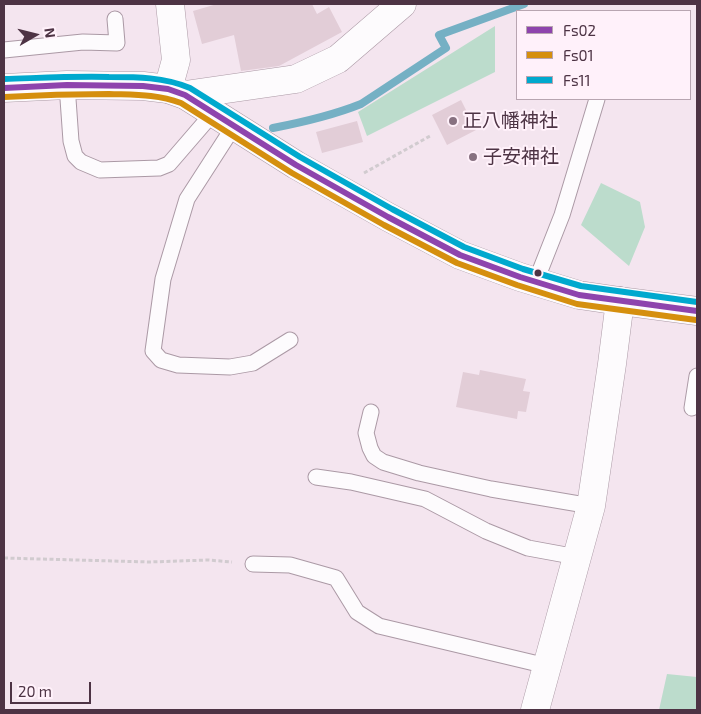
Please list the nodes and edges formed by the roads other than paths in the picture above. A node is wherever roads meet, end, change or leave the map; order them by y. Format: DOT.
graph roads {
  1 [pos="170,4"];
  2 [pos="402,4"];
  3 [pos="115,19"];
  4 [pos="4,50"];
  5 [pos="67,85"];
  6 [pos="4,88"];
  7 [pos="176,92"];
  8 [pos="597,100"];
  9 [pos="224,120"];
  10 [pos="536,281"];
  11 [pos="620,302"];
  12 [pos="697,311"];
  13 [pos="290,340"];
  14 [pos="697,376"];
  15 [pos="692,408"];
  16 [pos="371,412"];
  17 [pos="316,477"];
  18 [pos="592,506"];
  19 [pos="577,558"];
  20 [pos="252,564"];
  21 [pos="547,666"];
  22 [pos="535,710"];
  1 -- 7 [label="street"];
  2 -- 7 [label="street"];
  3 -- 4 [label="lane"];
  5 -- 6 [label="street"];
  5 -- 7 [label="street"];
  5 -- 9 [label="lane"];
  7 -- 9 [label="street"];
  8 -- 10 [label="lane"];
  9 -- 10 [label="street"];
  9 -- 13 [label="lane"];
  10 -- 11 [label="street"];
  11 -- 12 [label="street"];
  11 -- 18 [label="street"];
  14 -- 15 [label="lane"];
  16 -- 18 [label="lane"];
  17 -- 19 [label="lane"];
  18 -- 19 [label="street"];
  19 -- 21 [label="street"];
  20 -- 21 [label="lane"];
  21 -- 22 [label="street"];
}
